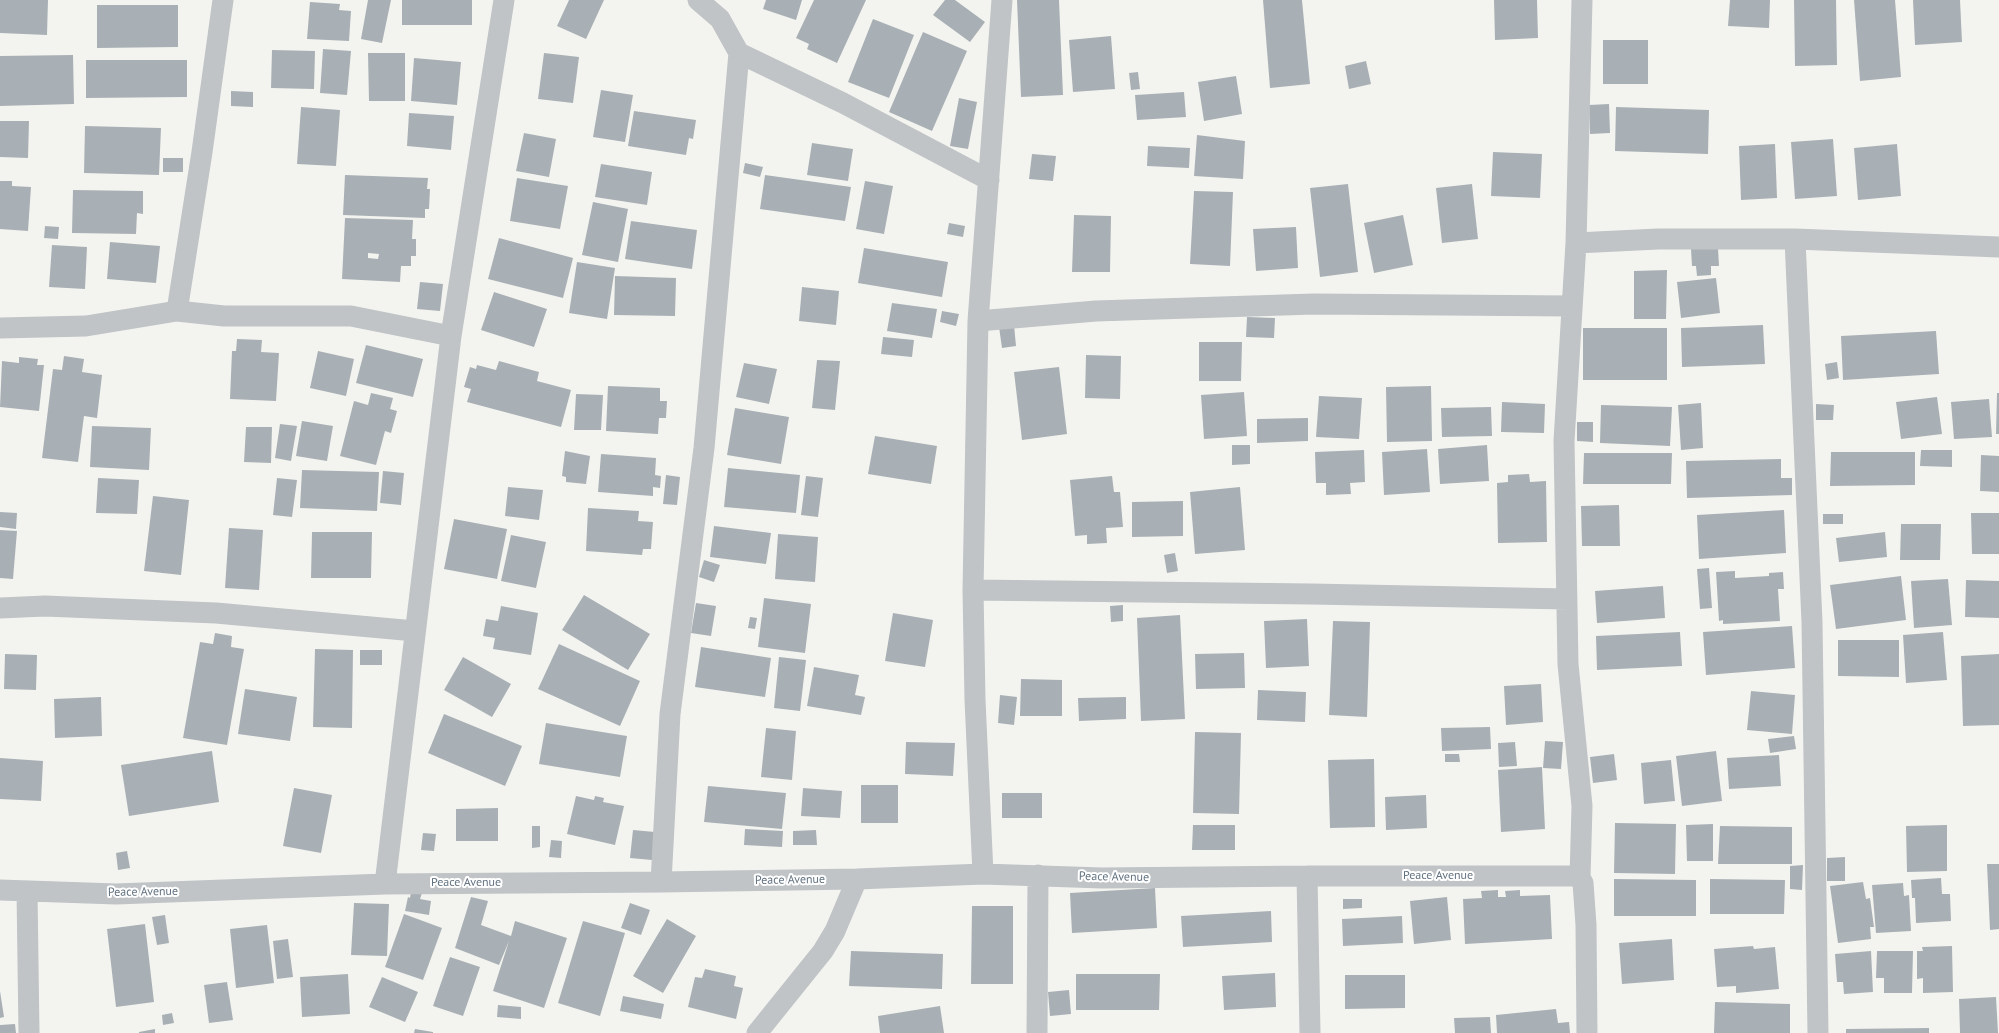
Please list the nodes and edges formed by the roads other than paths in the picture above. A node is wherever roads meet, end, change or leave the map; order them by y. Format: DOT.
graph roads {
  1 [pos="223,0"];
  2 [pos="504,0"];
  3 [pos="698,0"];
  4 [pos="1002,0"];
  5 [pos="1582,0"];
  6 [pos="739,53"];
  7 [pos="988,180"];
  8 [pos="1795,239"];
  9 [pos="1576,243"];
  10 [pos="1999,247"];
  11 [pos="1572,306"];
  12 [pos="176,311"];
  13 [pos="978,321"];
  14 [pos="0,328"];
  15 [pos="451,336"];
  16 [pos="973,590"];
  17 [pos="1567,599"];
  18 [pos="0,608"];
  19 [pos="415,631"];
  20 [pos="983,874"];
  21 [pos="1038,874"];
  22 [pos="1307,876"];
  23 [pos="1580,878"];
  24 [pos="857,879"];
  25 [pos="661,882"];
  26 [pos="385,884"];
  27 [pos="0,890"];
  28 [pos="27,891"];
  29 [pos="29,1033"];
  30 [pos="757,1033"];
  31 [pos="1037,1033"];
  32 [pos="1310,1033"];
  33 [pos="1587,1033"];
  34 [pos="1818,1033"];
  1 -- 12 [label="street"];
  2 -- 15 [label="street"];
  3 -- 6 [label="street"];
  4 -- 7 [label="street"];
  5 -- 9 [label="street"];
  6 -- 7 [label="street"];
  6 -- 25 [label="street"];
  7 -- 13 [label="street"];
  8 -- 9 [label="street"];
  8 -- 10 [label="street"];
  8 -- 34 [label="street"];
  9 -- 11 [label="street"];
  11 -- 13 [label="street"];
  11 -- 17 [label="street"];
  12 -- 14 [label="street"];
  12 -- 15 [label="street"];
  13 -- 16 [label="street"];
  15 -- 19 [label="street"];
  16 -- 17 [label="street"];
  16 -- 20 [label="street"];
  17 -- 23 [label="street"];
  18 -- 19 [label="street"];
  19 -- 26 [label="street"];
  20 -- 21 [label="street, Peace Avenue"];
  20 -- 24 [label="street, Peace Avenue"];
  21 -- 22 [label="street, Peace Avenue"];
  21 -- 31 [label="street"];
  22 -- 23 [label="street, Peace Avenue"];
  22 -- 32 [label="street"];
  23 -- 33 [label="street"];
  24 -- 25 [label="street, Peace Avenue"];
  24 -- 30 [label="street"];
  25 -- 26 [label="street, Peace Avenue"];
  26 -- 28 [label="street, Peace Avenue"];
  27 -- 28 [label="street, Peace Avenue"];
  28 -- 29 [label="street"];
}
